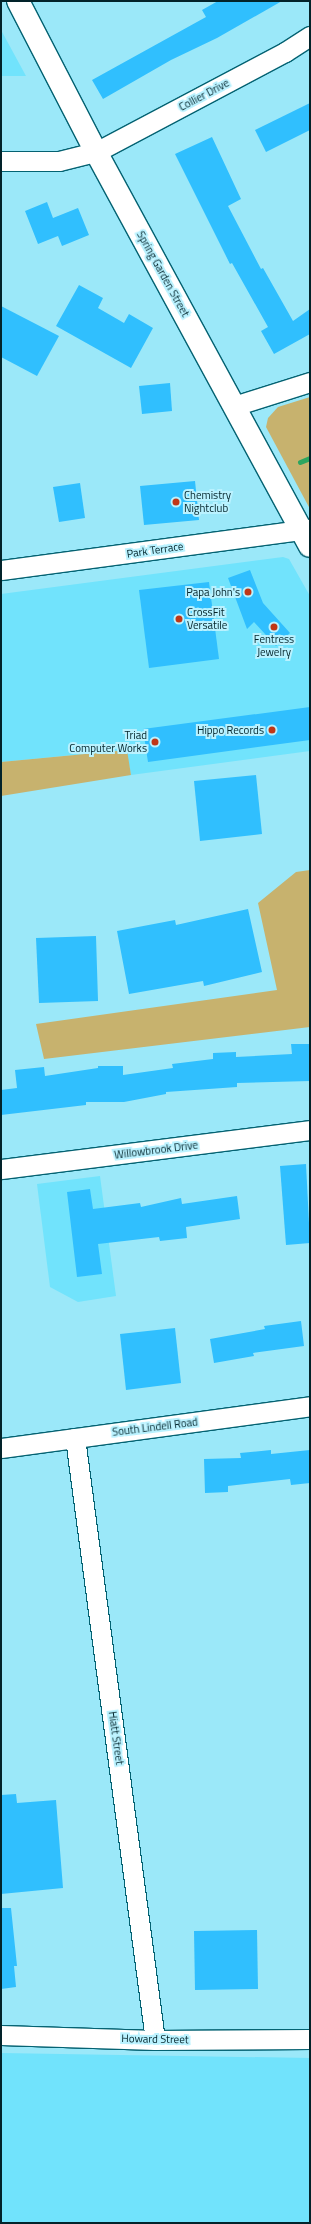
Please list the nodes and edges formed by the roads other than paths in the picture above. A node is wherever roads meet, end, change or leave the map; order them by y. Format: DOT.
graph roads {
  1 [pos="18,1"];
  2 [pos="310,36"];
  3 [pos="96,152"];
  4 [pos="1,161"];
  5 [pos="310,382"];
  6 [pos="234,406"];
  7 [pos="307,535"];
  8 [pos="1,570"];
  9 [pos="310,1130"];
  10 [pos="1,1170"];
  11 [pos="310,1406"];
  12 [pos="75,1438"];
  13 [pos="1,1448"];
  14 [pos="1,2035"];
  15 [pos="310,2039"];
  16 [pos="155,2040"];
  1 -- 3 [label="main road, Spring Garden Street"];
  2 -- 3 [label="street, Collier Drive"];
  3 -- 4 [label="street, Collier Drive"];
  3 -- 6 [label="main road, Spring Garden Street"];
  5 -- 6 [label="street"];
  6 -- 7 [label="main road, Spring Garden Street"];
  7 -- 8 [label="street, Park Terrace"];
  9 -- 10 [label="street, Willowbrook Drive"];
  11 -- 12 [label="street, South Lindell Road"];
  12 -- 13 [label="street, South Lindell Road"];
  12 -- 16 [label="street, Hiatt Street"];
  14 -- 16 [label="street, Howard Street"];
  15 -- 16 [label="street, Howard Street"];
}
